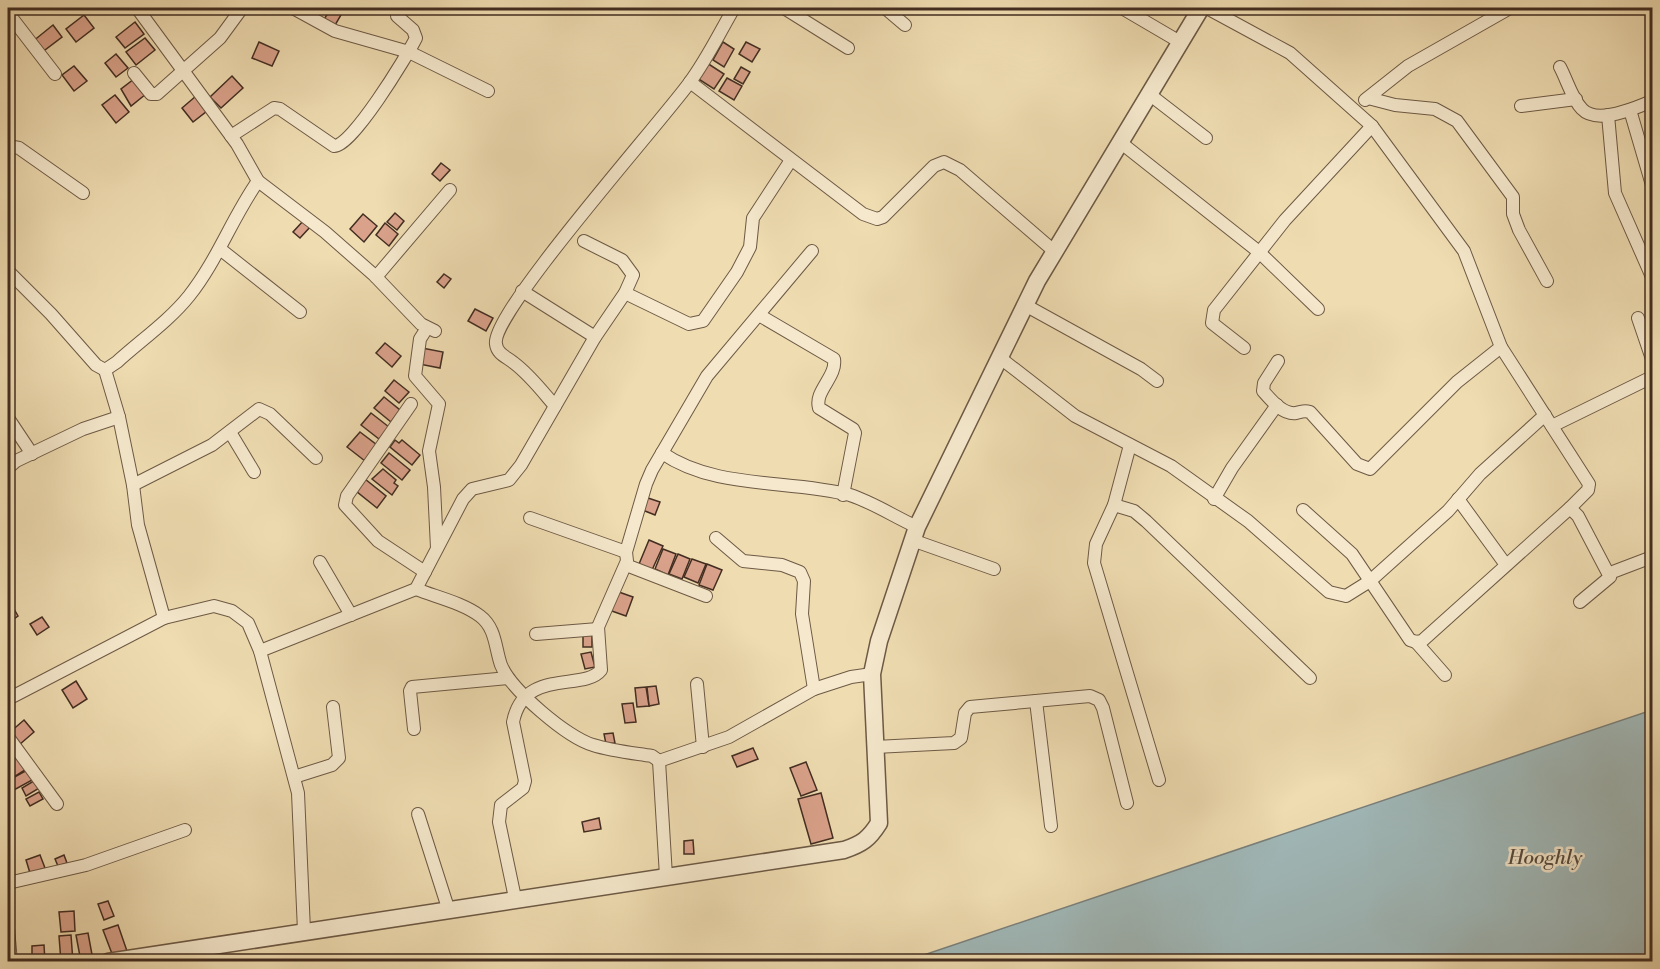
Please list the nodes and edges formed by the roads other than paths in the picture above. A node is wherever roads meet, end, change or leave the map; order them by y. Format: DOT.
graph roads {
  1 [pos="137,8"];
  2 [pos="242,8"];
  3 [pos="293,8"];
  4 [pos="397,8"];
  5 [pos="734,8"];
  6 [pos="784,8"];
  7 [pos="885,8"];
  8 [pos="1122,8"];
  9 [pos="1201,8"];
  10 [pos="1208,8"];
  11 [pos="1510,8"];
  12 [pos="8,13"];
  13 [pos="905,25"];
  14 [pos="1180,42"];
  15 [pos="848,48"];
  16 [pos="409,52"];
  17 [pos="1560,67"];
  18 [pos="134,73"];
  19 [pos="184,73"];
  20 [pos="55,74"];
  21 [pos="690,82"];
  22 [pos="488,91"];
  23 [pos="1149,94"];
  24 [pos="1368,98"];
  25 [pos="1576,99"];
  26 [pos="1653,101"];
  27 [pos="1521,106"];
  28 [pos="1354,109"];
  29 [pos="1630,110"];
  30 [pos="1608,115"];
  31 [pos="1372,126"];
  32 [pos="231,136"];
  33 [pos="1206,138"];
  34 [pos="1120,142"];
  35 [pos="8,146"];
  36 [pos="790,160"];
  37 [pos="258,182"];
  38 [pos="1653,185"];
  39 [pos="450,190"];
  40 [pos="83,193"];
  41 [pos="584,241"];
  42 [pos="220,249"];
  43 [pos="812,251"];
  44 [pos="1054,251"];
  45 [pos="1259,252"];
  46 [pos="8,271"];
  47 [pos="1653,276"];
  48 [pos="376,277"];
  49 [pos="1547,280"];
  50 [pos="522,291"];
  51 [pos="625,292"];
  52 [pos="1025,305"];
  53 [pos="1318,309"];
  54 [pos="300,312"];
  55 [pos="759,315"];
  56 [pos="1638,318"];
  57 [pos="595,337"];
  58 [pos="1501,347"];
  59 [pos="1244,348"];
  60 [pos="999,357"];
  61 [pos="1653,359"];
  62 [pos="1278,361"];
  63 [pos="105,370"];
  64 [pos="1653,377"];
  65 [pos="1157,381"];
  66 [pos="411,404"];
  67 [pos="1277,405"];
  68 [pos="555,406"];
  69 [pos="1545,415"];
  70 [pos="119,417"];
  71 [pos="8,418"];
  72 [pos="1552,426"];
  73 [pos="230,432"];
  74 [pos="1130,445"];
  75 [pos="662,453"];
  76 [pos="32,454"];
  77 [pos="316,458"];
  78 [pos="8,468"];
  79 [pos="254,472"];
  80 [pos="133,484"];
  81 [pos="843,495"];
  82 [pos="1214,499"];
  83 [pos="1458,499"];
  84 [pos="1114,505"];
  85 [pos="1570,508"];
  86 [pos="1303,510"];
  87 [pos="530,518"];
  88 [pos="914,534"];
  89 [pos="716,538"];
  90 [pos="437,549"];
  91 [pos="1653,557"];
  92 [pos="626,558"];
  93 [pos="320,562"];
  94 [pos="1506,565"];
  95 [pos="994,569"];
  96 [pos="425,572"];
  97 [pos="1610,573"];
  98 [pos="1370,581"];
  99 [pos="416,589"];
  100 [pos="706,596"];
  101 [pos="1580,602"];
  102 [pos="351,615"];
  103 [pos="164,618"];
  104 [pos="598,629"];
  105 [pos="536,634"];
  106 [pos="1416,642"];
  107 [pos="260,651"];
  108 [pos="873,674"];
  109 [pos="1445,675"];
  110 [pos="508,678"];
  111 [pos="1310,678"];
  112 [pos="697,684"];
  113 [pos="814,689"];
  114 [pos="9,694"];
  115 [pos="524,698"];
  116 [pos="1036,701"];
  117 [pos="333,707"];
  118 [pos="414,729"];
  119 [pos="8,737"];
  120 [pos="703,747"];
  121 [pos="875,747"];
  122 [pos="659,761"];
  123 [pos="294,777"];
  124 [pos="1158,780"];
  125 [pos="1127,803"];
  126 [pos="57,804"];
  127 [pos="418,814"];
  128 [pos="1052,826"];
  129 [pos="185,830"];
  130 [pos="666,876"];
  131 [pos="8,883"];
  132 [pos="515,898"];
  133 [pos="448,908"];
  134 [pos="8,928"];
  135 [pos="304,931"];
  136 [pos="10,962"];
  137 [pos="108,962"];
  1 -- 19 [label="street"];
  2 -- 19 [label="street"];
  3 -- 16 [label="street"];
  4 -- 16 [label="street"];
  5 -- 21 [label="street"];
  6 -- 15 [label="street"];
  7 -- 13 [label="street"];
  8 -- 14 [label="street"];
  9 -- 14 [label="street"];
  10 -- 28 [label="street"];
  11 -- 24 [label="street"];
  12 -- 20 [label="street"];
  14 -- 23 [label="street"];
  16 -- 22 [label="street"];
  16 -- 32 [label="street"];
  17 -- 25 [label="street"];
  18 -- 19 [label="street"];
  19 -- 32 [label="street"];
  21 -- 36 [label="street"];
  21 -- 50 [label="street"];
  23 -- 33 [label="street"];
  23 -- 34 [label="street"];
  24 -- 28 [label="street"];
  24 -- 49 [label="street"];
  25 -- 27 [label="street"];
  25 -- 30 [label="street"];
  26 -- 29 [label="street"];
  28 -- 31 [label="street"];
  29 -- 30 [label="street"];
  29 -- 38 [label="street"];
  30 -- 47 [label="street"];
  31 -- 45 [label="street"];
  31 -- 58 [label="street"];
  32 -- 37 [label="street"];
  34 -- 44 [label="street"];
  34 -- 45 [label="street"];
  35 -- 40 [label="street"];
  36 -- 44 [label="street"];
  36 -- 51 [label="street"];
  37 -- 42 [label="street"];
  37 -- 48 [label="street"];
  39 -- 48 [label="street"];
  41 -- 51 [label="street"];
  42 -- 54 [label="street"];
  42 -- 63 [label="street"];
  43 -- 55 [label="street"];
  44 -- 52 [label="street"];
  45 -- 53 [label="street"];
  45 -- 59 [label="street"];
  46 -- 63 [label="street"];
  48 -- 90 [label="street"];
  50 -- 57 [label="street"];
  50 -- 68 [label="street"];
  51 -- 57 [label="street"];
  52 -- 60 [label="street"];
  52 -- 65 [label="street"];
  55 -- 75 [label="street"];
  55 -- 81 [label="street"];
  56 -- 61 [label="street"];
  57 -- 68 [label="street"];
  58 -- 67 [label="street"];
  58 -- 69 [label="street"];
  60 -- 74 [label="street"];
  60 -- 88 [label="street"];
  62 -- 67 [label="street"];
  63 -- 70 [label="street"];
  64 -- 72 [label="street"];
  66 -- 96 [label="street"];
  67 -- 82 [label="street"];
  68 -- 90 [label="street"];
  69 -- 72 [label="street"];
  69 -- 83 [label="street"];
  70 -- 76 [label="street"];
  70 -- 80 [label="street"];
  71 -- 76 [label="street"];
  72 -- 85 [label="street"];
  73 -- 77 [label="street"];
  73 -- 79 [label="street"];
  73 -- 80 [label="street"];
  74 -- 82 [label="street"];
  74 -- 84 [label="street"];
  75 -- 81 [label="street"];
  75 -- 92 [label="street"];
  76 -- 78 [label="street"];
  80 -- 103 [label="street"];
  81 -- 88 [label="street"];
  82 -- 98 [label="street"];
  83 -- 94 [label="street"];
  83 -- 98 [label="street"];
  84 -- 111 [label="street"];
  84 -- 124 [label="street"];
  85 -- 94 [label="street"];
  85 -- 97 [label="street"];
  86 -- 98 [label="street"];
  87 -- 92 [label="street"];
  88 -- 95 [label="street"];
  88 -- 108 [label="street"];
  89 -- 113 [label="street"];
  90 -- 96 [label="street"];
  91 -- 97 [label="street"];
  92 -- 100 [label="street"];
  92 -- 104 [label="street"];
  93 -- 102 [label="street"];
  94 -- 106 [label="street"];
  96 -- 99 [label="street"];
  97 -- 101 [label="street"];
  98 -- 106 [label="street"];
  99 -- 102 [label="street"];
  99 -- 110 [label="street"];
  102 -- 107 [label="street"];
  103 -- 107 [label="street"];
  103 -- 114 [label="street"];
  104 -- 105 [label="street"];
  104 -- 115 [label="street"];
  106 -- 109 [label="street"];
  107 -- 123 [label="street"];
  108 -- 113 [label="street"];
  108 -- 121 [label="street"];
  110 -- 115 [label="street"];
  110 -- 118 [label="street"];
  112 -- 120 [label="street"];
  113 -- 120 [label="street"];
  115 -- 122 [label="street"];
  115 -- 132 [label="street"];
  116 -- 121 [label="street"];
  116 -- 125 [label="street"];
  116 -- 128 [label="street"];
  117 -- 123 [label="street"];
  119 -- 126 [label="street"];
  120 -- 122 [label="street"];
  121 -- 130 [label="street"];
  122 -- 130 [label="street"];
  123 -- 135 [label="street"];
  127 -- 133 [label="street"];
  129 -- 131 [label="street"];
  130 -- 132 [label="street"];
  132 -- 133 [label="street"];
  133 -- 135 [label="street"];
  134 -- 136 [label="street"];
  135 -- 137 [label="street"];
}
